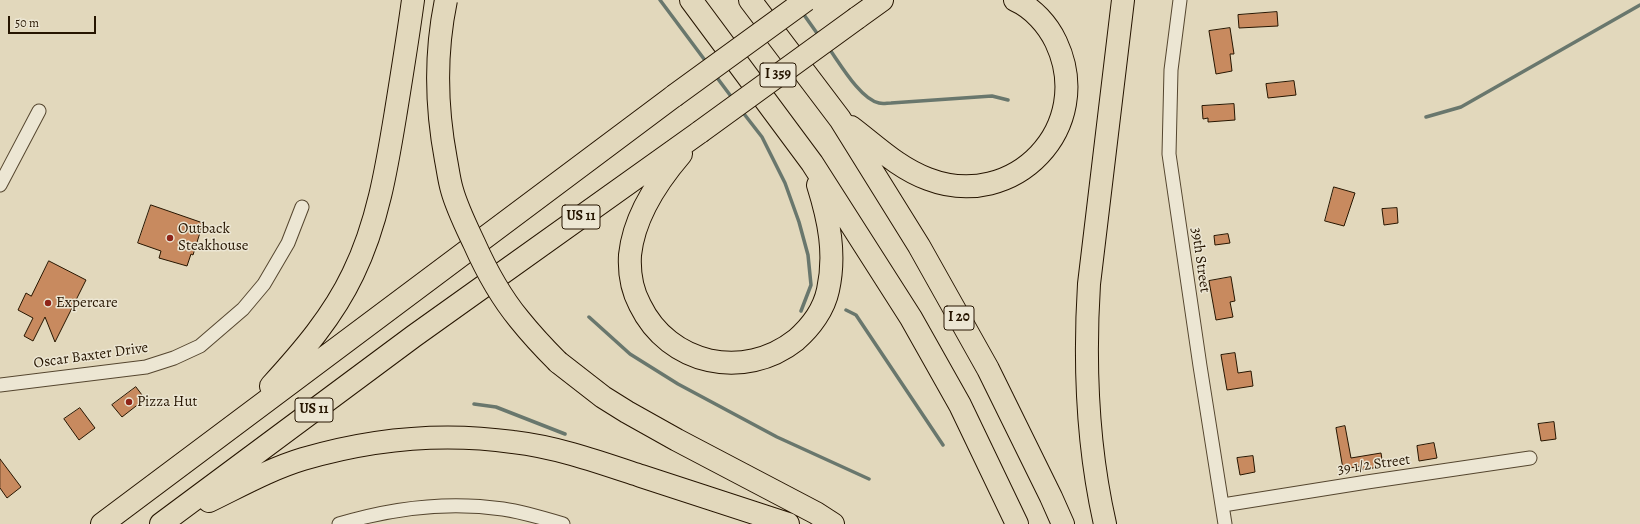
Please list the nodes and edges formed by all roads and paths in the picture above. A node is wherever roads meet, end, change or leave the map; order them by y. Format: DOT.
graph roads {
  1 [pos="413,0"];
  2 [pos="446,0"];
  3 [pos="690,0"];
  4 [pos="750,0"];
  5 [pos="806,0"];
  6 [pos="897,0"];
  7 [pos="1015,0"];
  8 [pos="1123,0"];
  9 [pos="1180,0"];
  10 [pos="871,8"];
  11 [pos="39,111"];
  12 [pos="840,119"];
  13 [pos="700,132"];
  14 [pos="812,163"];
  15 [pos="0,185"];
  16 [pos="302,207"];
  17 [pos="0,385"];
  18 [pos="238,422"];
  19 [pos="1530,458"];
  20 [pos="1223,506"];
  21 [pos="165,522"];
  22 [pos="102,524"];
  23 [pos="339,524"];
  24 [pos="563,524"];
  25 [pos="788,524"];
  26 [pos="833,524"];
  27 [pos="1017,524"];
  28 [pos="1063,524"];
  29 [pos="1105,524"];
  30 [pos="1225,524"];
  1 -- 18 [label="highway"];
  2 -- 26 [label="highway, bridge"];
  3 -- 14 [label="highway"];
  4 -- 12 [label="highway, I 20"];
  5 -- 18 [label="highway, US 11, bridge"];
  6 -- 10 [label="highway"];
  7 -- 12 [label="highway"];
  8 -- 29 [label="highway"];
  9 -- 20 [label="street, 39th Street"];
  10 -- 13 [label="highway, I 359, bridge"];
  11 -- 15 [label="street"];
  12 -- 28 [label="highway, I 20"];
  13 -- 14 [label="highway"];
  13 -- 21 [label="highway, US 11"];
  14 -- 27 [label="highway"];
  16 -- 17 [label="street, Oscar Baxter Drive"];
  18 -- 22 [label="highway, US 11"];
  19 -- 20 [label="street, 39 1/2 Street"];
  20 -- 30 [label="street, 39th Street"];
  21 -- 25 [label="highway"];
  23 -- 24 [label="street"];
}
